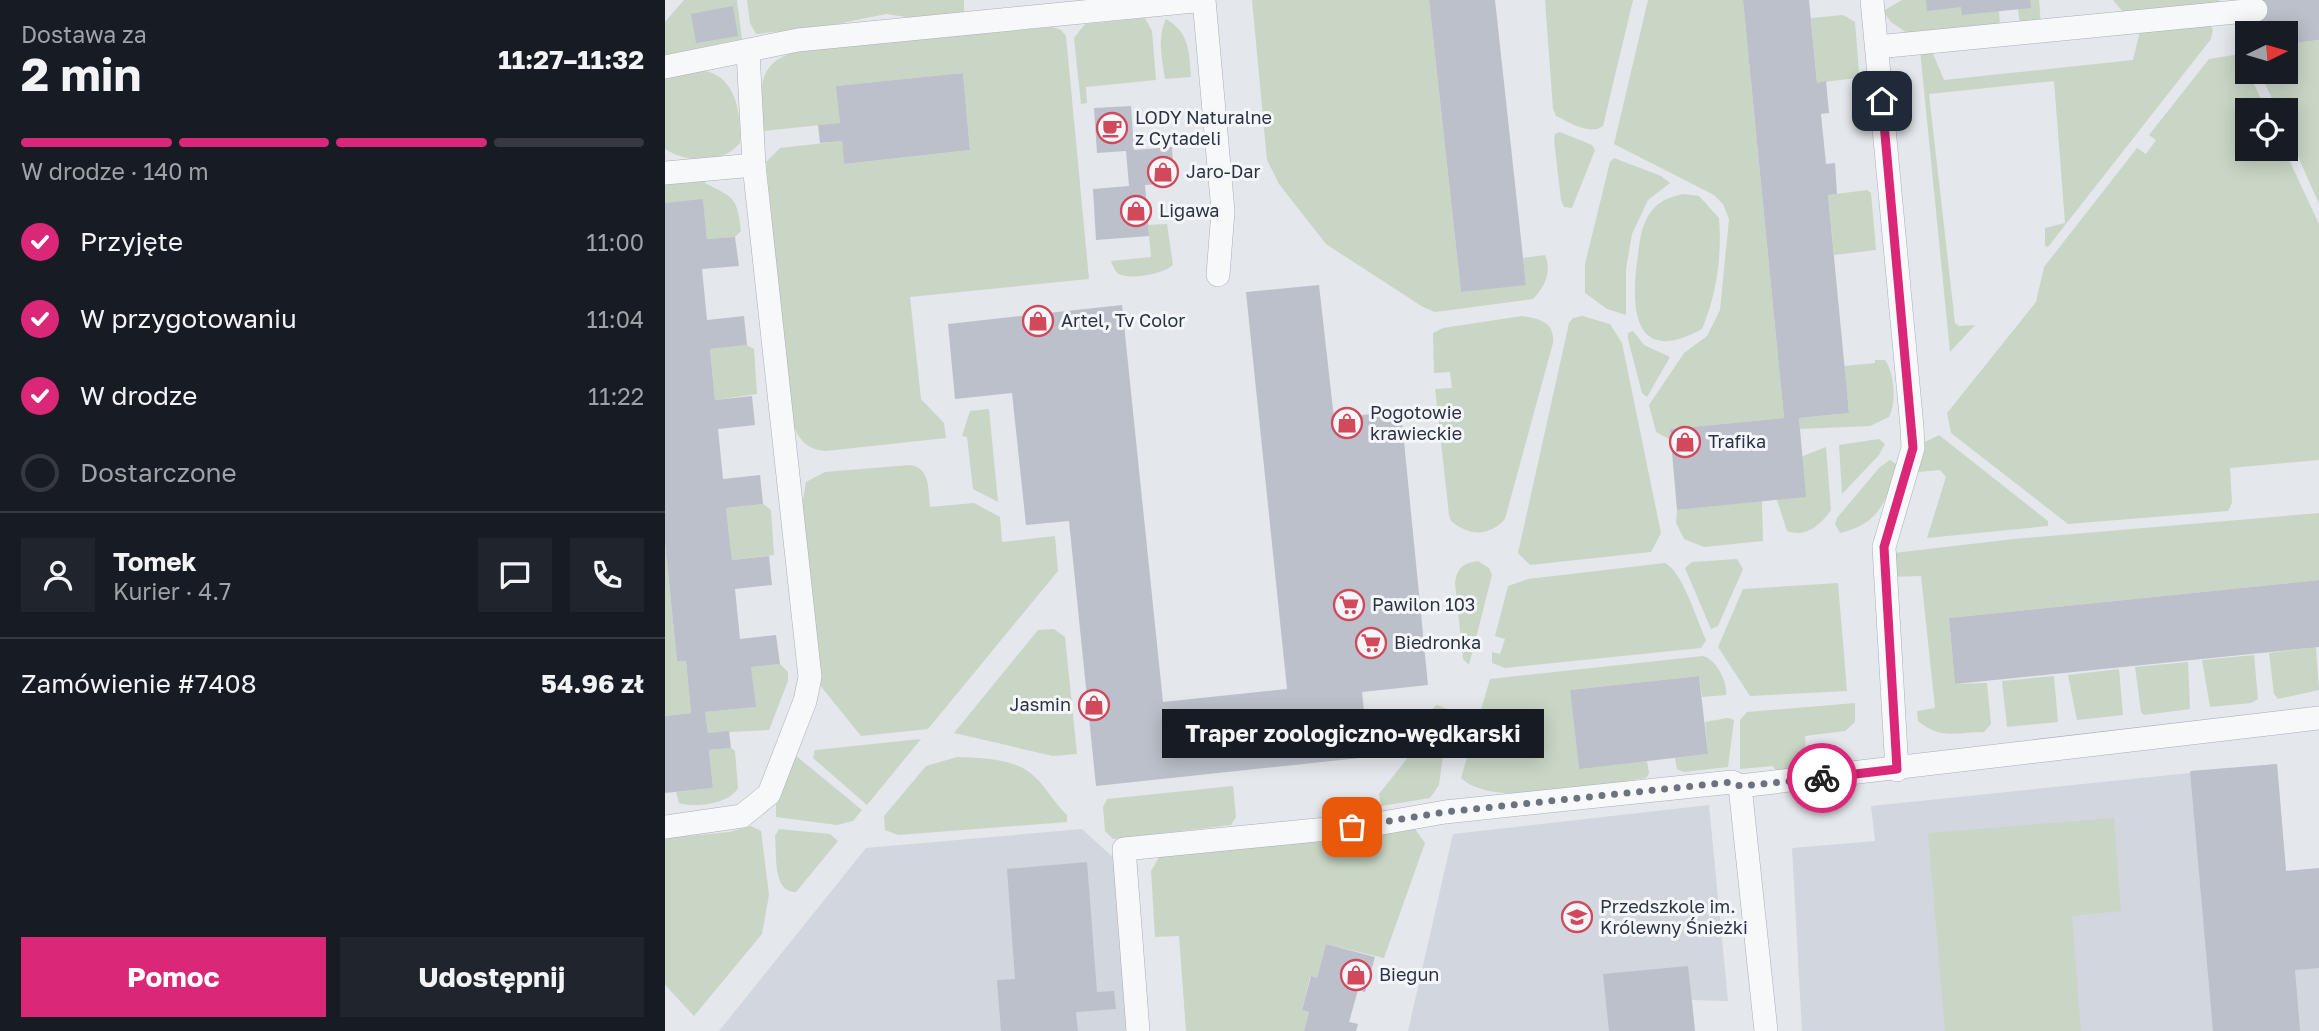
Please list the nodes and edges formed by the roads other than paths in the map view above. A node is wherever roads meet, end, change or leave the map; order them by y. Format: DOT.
graph roads {
  1 [pos="1872,0"];
  2 [pos="2256,10"];
  3 [pos="1877,47"];
  4 [pos="748,52"];
  5 [pos="665,66"];
  6 [pos="754,165"];
  7 [pos="665,173"];
  8 [pos="1218,275"];
  9 [pos="2319,718"];
  10 [pos="1897,769"];
  11 [pos="1740,786"];
  12 [pos="665,827"];
  13 [pos="1138,1031"];
  14 [pos="1766,1031"];
  1 -- 3 [label="lane"];
  2 -- 3 [label="lane"];
  3 -- 10 [label="lane"];
  4 -- 5 [label="lane"];
  4 -- 6 [label="lane"];
  4 -- 8 [label="lane"];
  6 -- 7 [label="lane"];
  6 -- 12 [label="lane"];
  9 -- 10 [label="lane"];
  10 -- 11 [label="lane"];
  11 -- 13 [label="lane"];
  11 -- 14 [label="lane"];
}
